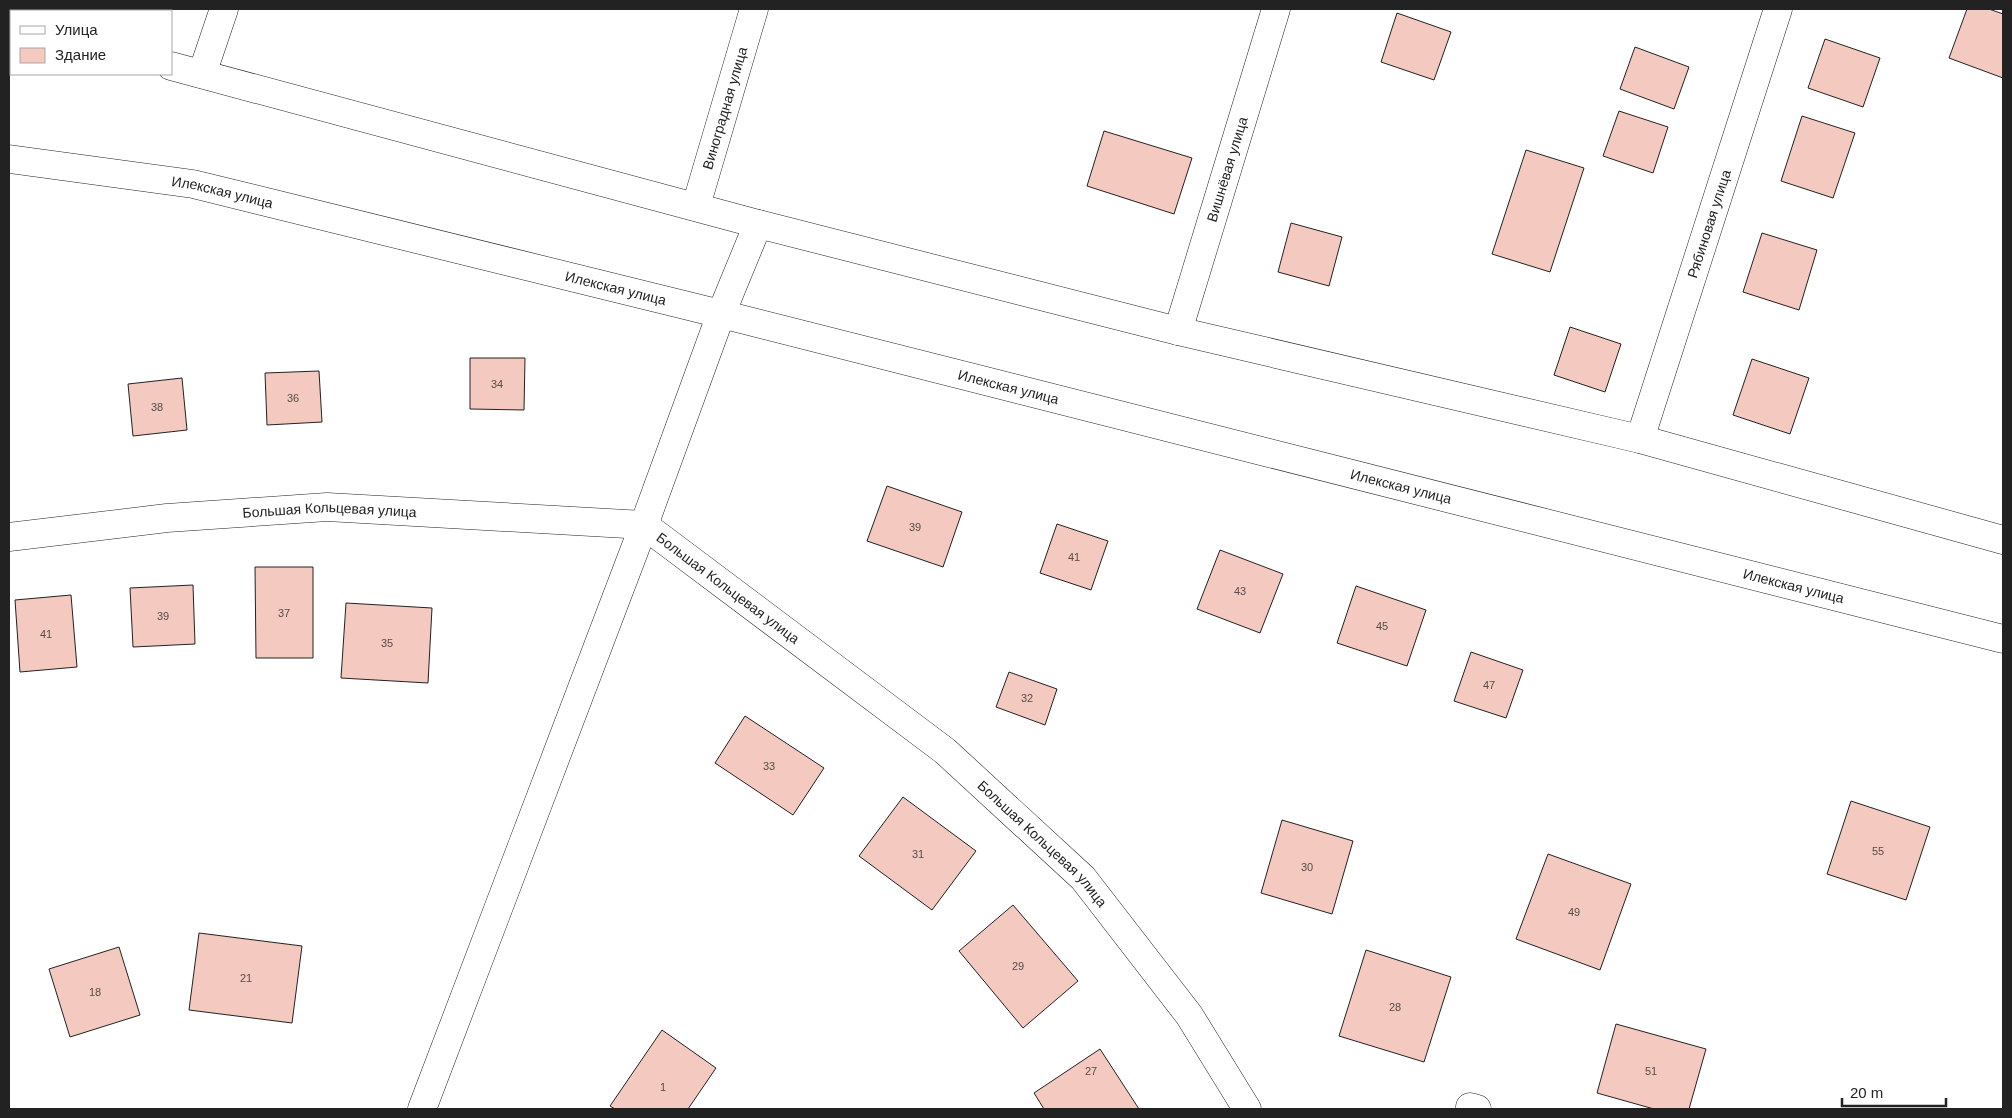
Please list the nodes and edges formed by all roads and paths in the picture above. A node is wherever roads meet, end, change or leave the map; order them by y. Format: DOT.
graph roads {
  1 [pos="224,9"];
  2 [pos="754,9"];
  3 [pos="1276,9"];
  4 [pos="1778,9"];
  5 [pos="172,66"];
  6 [pos="202,74"];
  7 [pos="9,159"];
  8 [pos="696,206"];
  9 [pos="758,224"];
  10 [pos="721,314"];
  11 [pos="1178,331"];
  12 [pos="1640,439"];
  13 [pos="644,525"];
  14 [pos="9,537"];
  15 [pos="2003,540"];
  16 [pos="2003,639"];
  17 [pos="422,1109"];
  18 [pos="1247,1109"];
  1 -- 6 [label="street"];
  2 -- 8 [label="street, Виноградная улица"];
  3 -- 11 [label="street, Вишнёвая улица"];
  4 -- 12 [label="street, Рябиновая улица"];
  5 -- 6 [label="street"];
  6 -- 8 [label="street"];
  7 -- 10 [label="street, Илекская улица"];
  8 -- 9 [label="street"];
  9 -- 10 [label="street"];
  9 -- 11 [label="street"];
  10 -- 13 [label="street"];
  10 -- 16 [label="street, Илекская улица"];
  11 -- 12 [label="street"];
  12 -- 15 [label="street"];
  13 -- 14 [label="street, Большая Кольцевая улица"];
  13 -- 17 [label="street"];
  13 -- 18 [label="street, Большая Кольцевая улица"];
}
